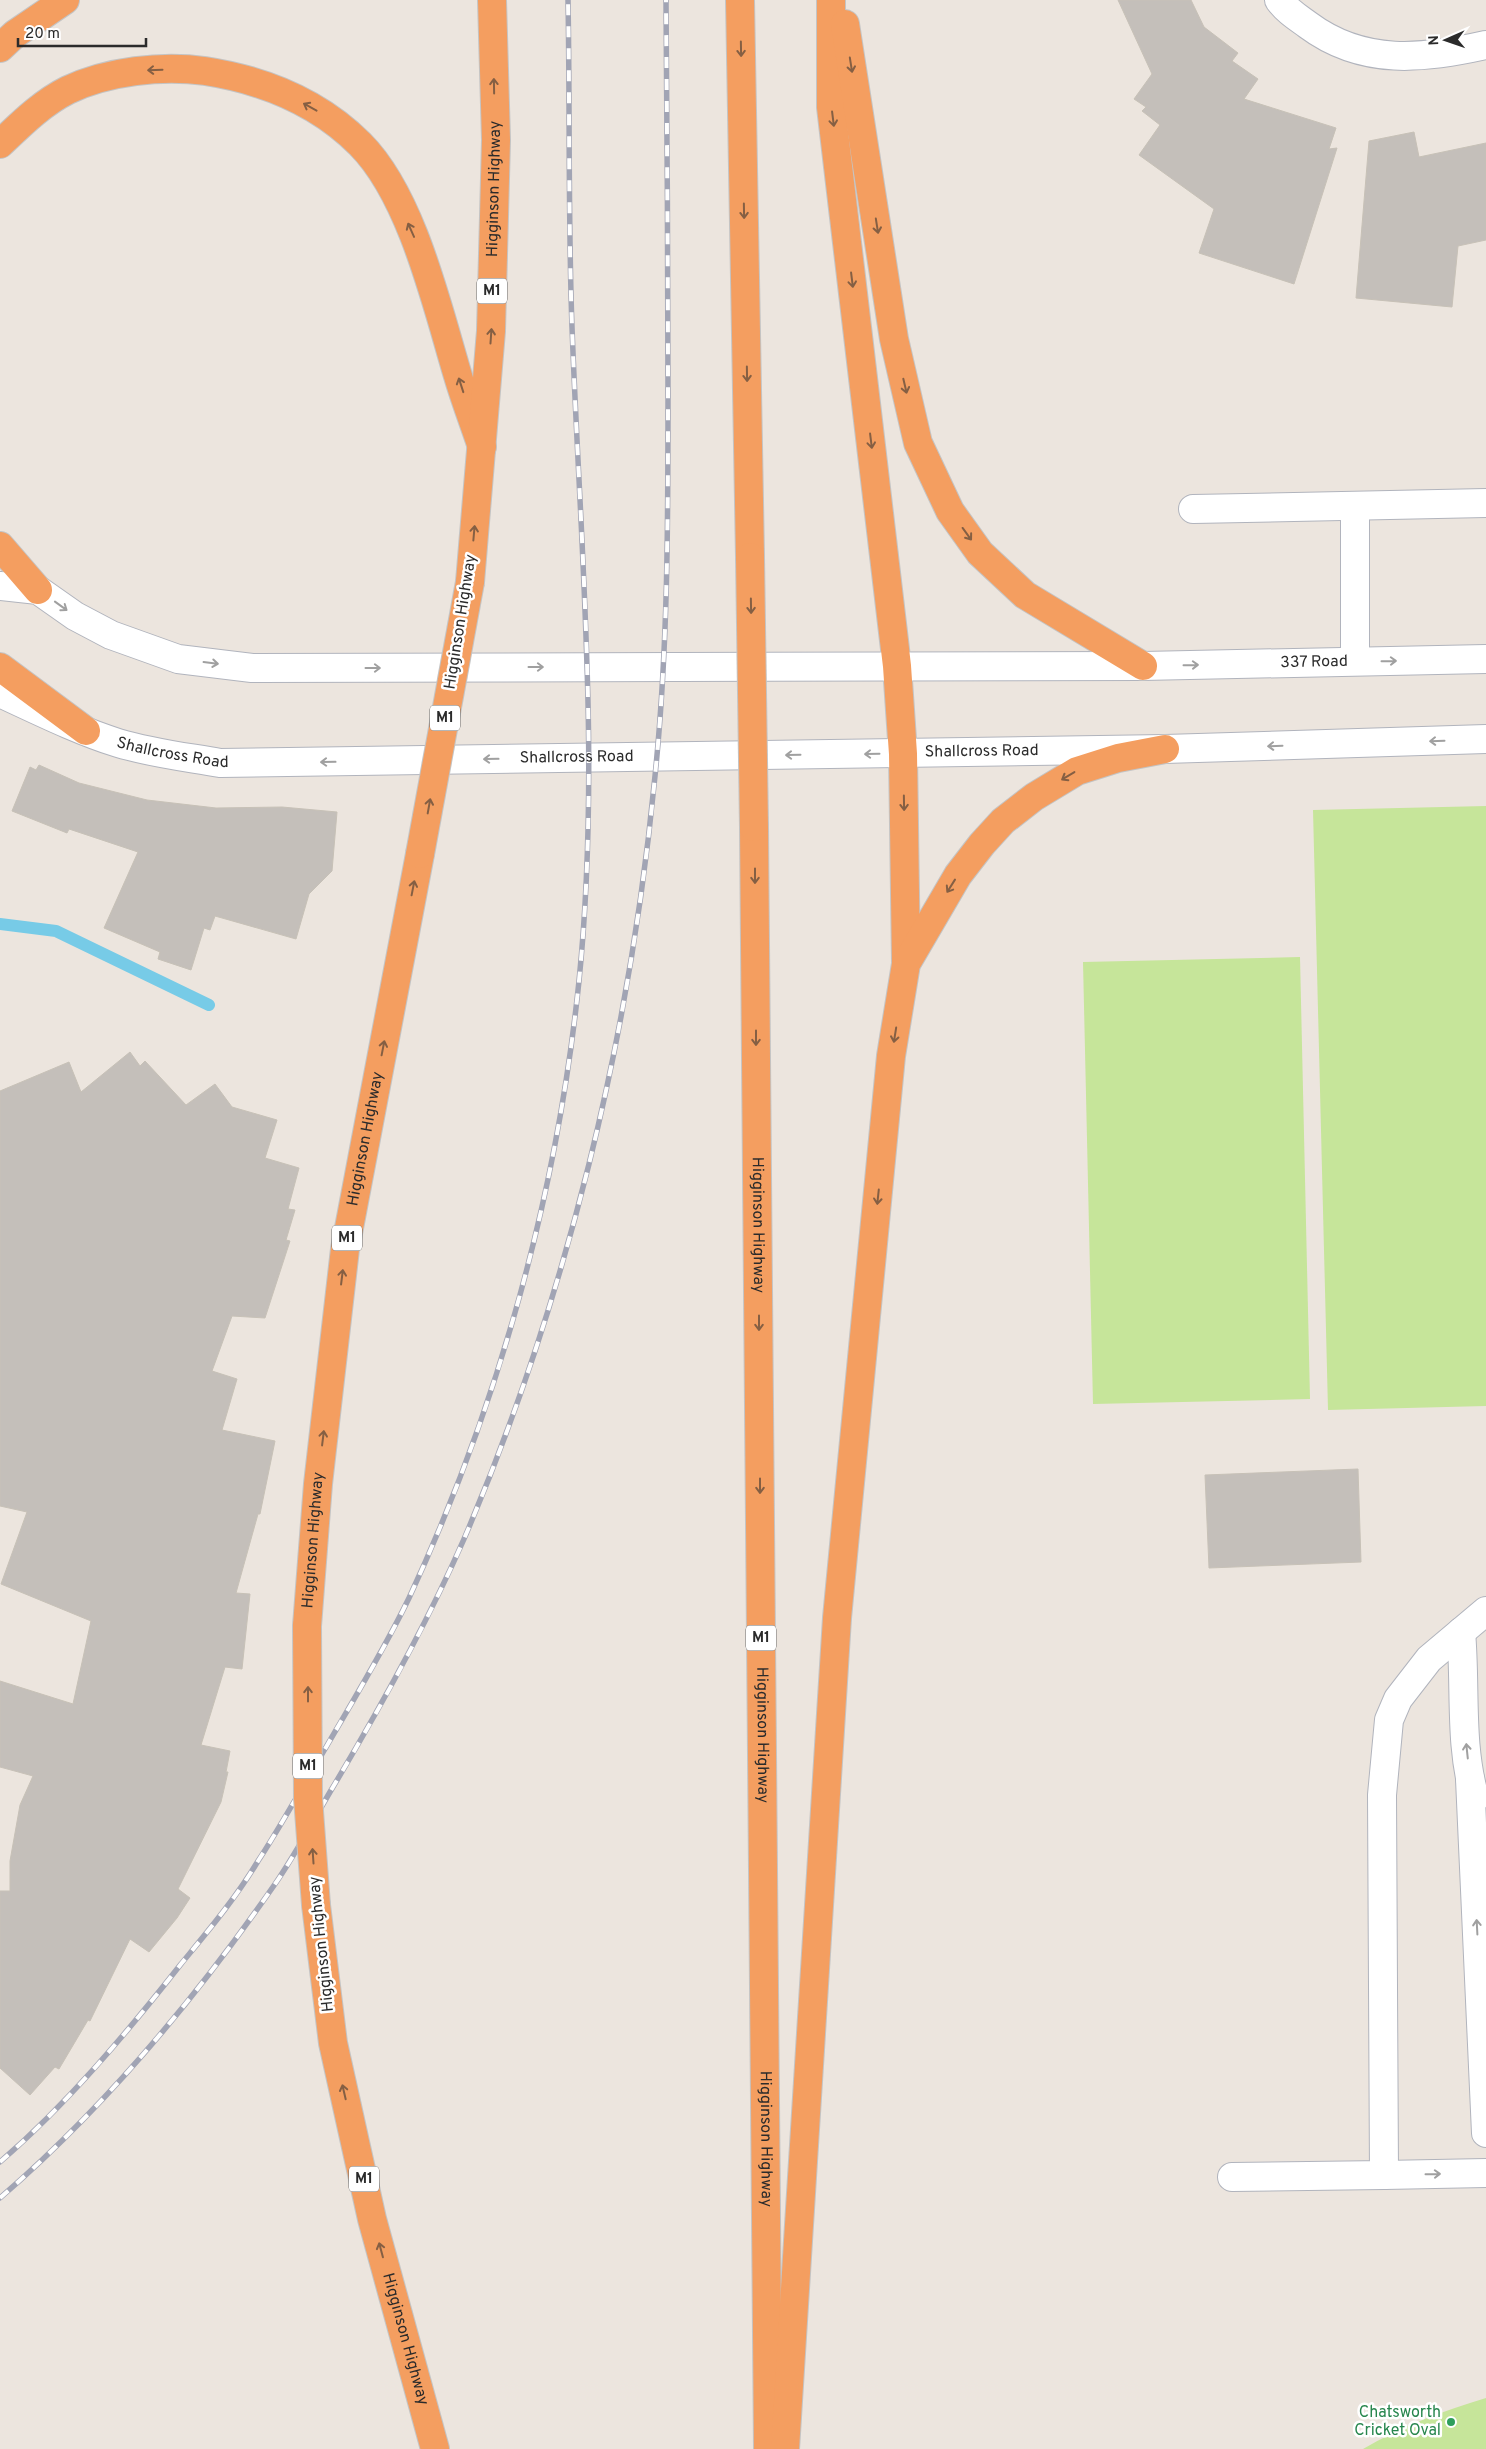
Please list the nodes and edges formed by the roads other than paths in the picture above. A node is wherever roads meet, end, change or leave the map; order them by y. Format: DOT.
graph roads {
  1 [pos="65,0"];
  2 [pos="492,0"];
  3 [pos="740,0"];
  4 [pos="831,0"];
  5 [pos="841,0"];
  6 [pos="1279,0"];
  7 [pos="1486,45"];
  8 [pos="0,48"];
  9 [pos="0,144"];
  10 [pos="482,447"];
  11 [pos="1486,503"];
  12 [pos="1355,506"];
  13 [pos="1193,509"];
  14 [pos="0,546"];
  15 [pos="0,586"];
  16 [pos="38,590"];
  17 [pos="1486,659"];
  18 [pos="1355,661"];
  19 [pos="897,666"];
  20 [pos="1143,666"];
  21 [pos="0,667"];
  22 [pos="0,693"];
  23 [pos="86,731"];
  24 [pos="1486,739"];
  25 [pos="1165,749"];
  26 [pos="903,754"];
  27 [pos="906,964"];
  28 [pos="1486,1611"];
  29 [pos="1461,1632"];
  30 [pos="1470,1779"];
  31 [pos="1486,1832"];
  32 [pos="1486,2133"];
  33 [pos="1486,2173"];
  34 [pos="1384,2175"];
  35 [pos="1232,2177"];
  36 [pos="435,2449"];
  37 [pos="768,2449"];
  38 [pos="785,2449"];
  1 -- 8 [label="highway"];
  10 -- 2 [label="highway, Higginson Highway / M1, one-way"];
  3 -- 37 [label="highway, Higginson Highway / M1, one-way, bridge"];
  4 -- 19 [label="highway, one-way"];
  5 -- 20 [label="highway, one-way"];
  6 -- 7 [label="street"];
  10 -- 9 [label="highway, one-way"];
  36 -- 10 [label="highway, Higginson Highway / M1, one-way, bridge"];
  11 -- 12 [label="street"];
  12 -- 13 [label="street"];
  12 -- 18 [label="street"];
  14 -- 16 [label="highway"];
  15 -- 16 [label="street"];
  16 -- 19 [label="street, one-way"];
  18 -- 17 [label="street, 337 Road, one-way"];
  20 -- 18 [label="street, 337 Road, one-way"];
  19 -- 20 [label="street"];
  19 -- 26 [label="highway"];
  21 -- 23 [label="highway"];
  22 -- 23 [label="street, Shallcross Road"];
  26 -- 23 [label="street, Shallcross Road, one-way"];
  24 -- 25 [label="street, one-way"];
  25 -- 26 [label="street, Shallcross Road"];
  25 -- 27 [label="highway, one-way"];
  26 -- 27 [label="highway, one-way"];
  27 -- 38 [label="highway, one-way"];
  28 -- 29 [label="street"];
  30 -- 29 [label="street, one-way"];
  29 -- 34 [label="street"];
  30 -- 31 [label="street"];
  32 -- 30 [label="street, one-way"];
  34 -- 33 [label="street, one-way"];
  34 -- 35 [label="street"];
}
